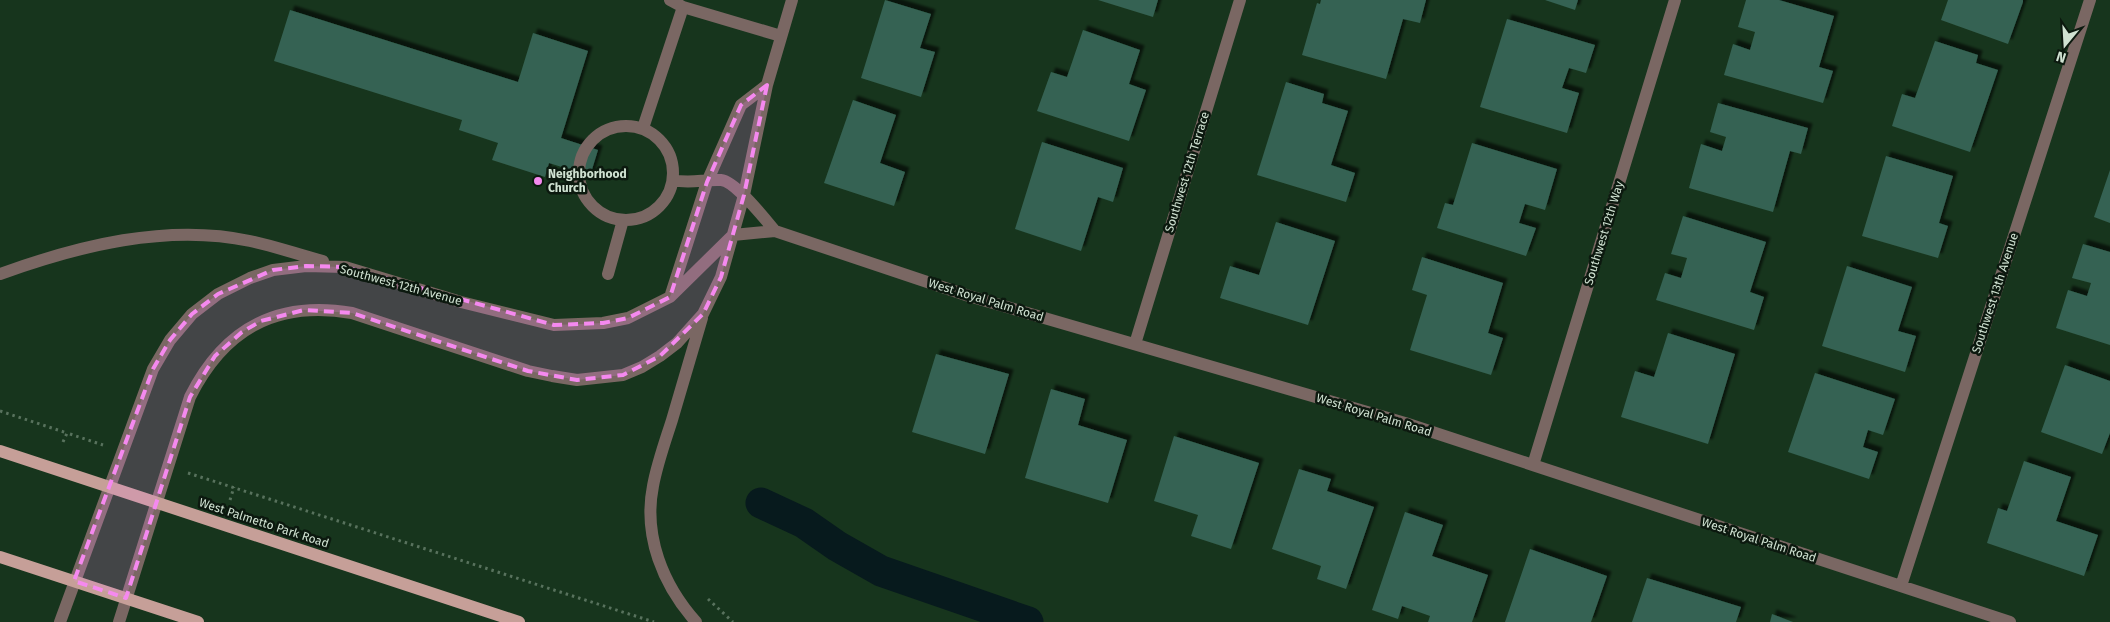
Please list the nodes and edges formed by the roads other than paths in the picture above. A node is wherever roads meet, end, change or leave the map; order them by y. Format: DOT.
graph roads {
  1 [pos="670,0"];
  2 [pos="792,0"];
  3 [pos="1240,0"];
  4 [pos="1674,0"];
  5 [pos="2090,0"];
  6 [pos="683,7"];
  7 [pos="781,36"];
  8 [pos="767,85"];
  9 [pos="643,128"];
  10 [pos="673,180"];
  11 [pos="707,182"];
  12 [pos="744,195"];
  13 [pos="624,220"];
  14 [pos="775,231"];
  15 [pos="733,235"];
  16 [pos="345,267"];
  17 [pos="0,274"];
  18 [pos="608,274"];
  19 [pos="670,297"];
  20 [pos="704,314"];
  21 [pos="1135,344"];
  22 [pos="0,451"];
  23 [pos="1533,465"];
  24 [pos="109,487"];
  25 [pos="156,502"];
  26 [pos="0,557"];
  27 [pos="74,581"];
  28 [pos="1900,586"];
  29 [pos="126,598"];
  30 [pos="195,621"];
  31 [pos="60,622"];
  32 [pos="119,622"];
  33 [pos="518,622"];
  34 [pos="696,622"];
  35 [pos="2010,622"];
  1 -- 6 [label="street"];
  2 -- 7 [label="street"];
  3 -- 21 [label="street, Southwest 12th Terrace"];
  4 -- 23 [label="street, Southwest 12th Way"];
  5 -- 28 [label="street, Southwest 13th Avenue"];
  6 -- 7 [label="street"];
  6 -- 9 [label="street"];
  7 -- 8 [label="street"];
  8 -- 11 [label="street"];
  8 -- 12 [label="street"];
  9 -- 10 [label="street"];
  9 -- 13 [label="street"];
  10 -- 11 [label="street"];
  10 -- 13 [label="street"];
  11 -- 12 [label="street"];
  11 -- 19 [label="street"];
  12 -- 14 [label="street"];
  12 -- 15 [label="street"];
  13 -- 18 [label="street"];
  14 -- 15 [label="street, West Royal Palm Road"];
  14 -- 21 [label="street, West Royal Palm Road"];
  15 -- 19 [label="street, Southwest 12th Avenue"];
  15 -- 20 [label="street"];
  16 -- 17 [label="street"];
  16 -- 19 [label="street, Southwest 12th Avenue"];
  16 -- 24 [label="street, Southwest 12th Avenue"];
  20 -- 25 [label="street"];
  20 -- 34 [label="street"];
  21 -- 23 [label="street, West Royal Palm Road"];
  22 -- 24 [label="main road, West Palmetto Park Road"];
  23 -- 28 [label="street, West Royal Palm Road"];
  24 -- 25 [label="main road, West Palmetto Park Road"];
  24 -- 27 [label="street, Southwest 12th Avenue"];
  25 -- 29 [label="street"];
  25 -- 33 [label="main road, West Palmetto Park Road"];
  26 -- 27 [label="main road"];
  27 -- 29 [label="main road"];
  27 -- 31 [label="street, Southwest 12th Avenue"];
  28 -- 35 [label="street, West Royal Palm Road"];
  29 -- 30 [label="main road"];
  29 -- 32 [label="street"];
}
